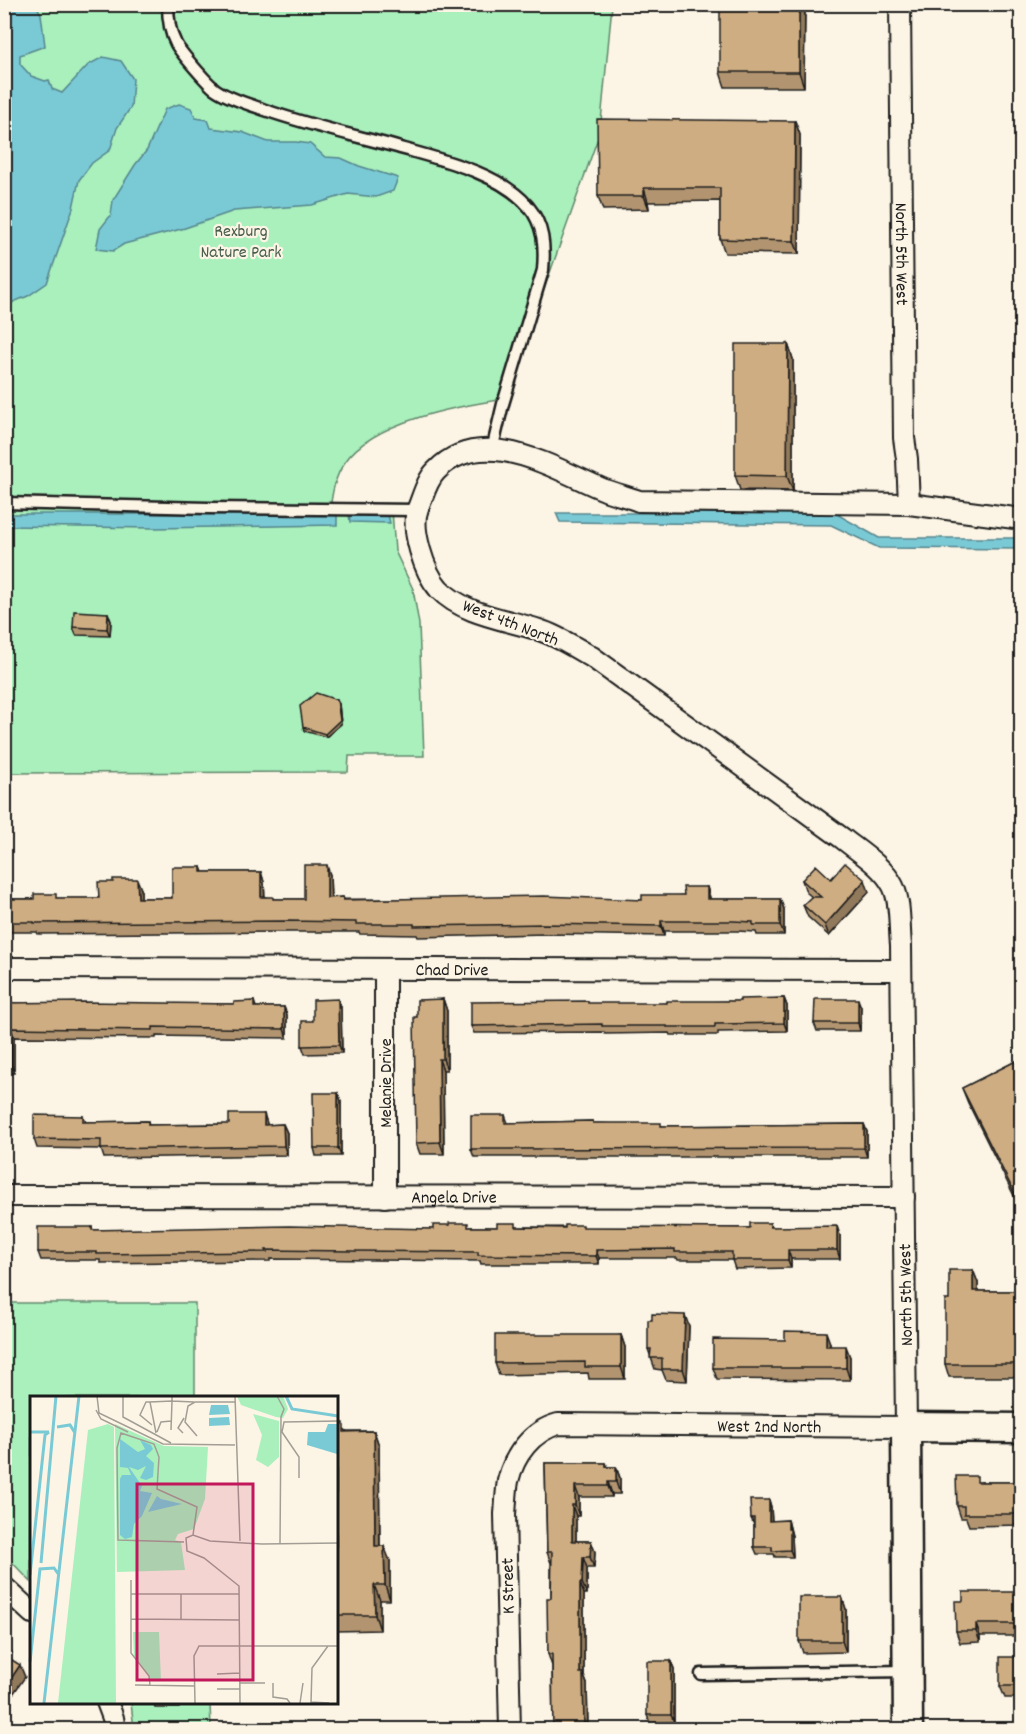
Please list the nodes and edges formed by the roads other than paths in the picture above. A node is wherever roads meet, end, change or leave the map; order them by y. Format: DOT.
graph roads {
  1 [pos="168,4"];
  2 [pos="900,4"];
  3 [pos="492,450"];
  4 [pos="4,503"];
  5 [pos="909,504"];
  6 [pos="417,510"];
  7 [pos="1022,519"];
  8 [pos="878,868"];
  9 [pos="4,968"];
  10 [pos="385,969"];
  11 [pos="901,970"];
  12 [pos="4,1196"];
  13 [pos="385,1197"];
  14 [pos="904,1197"];
  15 [pos="906,1427"];
  16 [pos="1022,1428"];
  17 [pos="525,1447"];
  18 [pos="4,1587"];
  19 [pos="30,1611"];
  20 [pos="908,1671"];
  21 [pos="701,1674"];
  22 [pos="108,1704"];
  23 [pos="115,1730"];
  24 [pos="510,1730"];
  25 [pos="908,1730"];
  1 -- 3 [label="lane"];
  2 -- 5 [label="street, North 5th West"];
  3 -- 5 [label="street, West 4th North"];
  3 -- 6 [label="street, West 4th North"];
  4 -- 6 [label="lane"];
  5 -- 7 [label="street, West 4th North"];
  6 -- 8 [label="street, West 4th North"];
  8 -- 11 [label="street, North 5th West"];
  9 -- 10 [label="street, Chad Drive"];
  10 -- 11 [label="street, Chad Drive"];
  10 -- 13 [label="street, Melanie Drive"];
  11 -- 14 [label="street, North 5th West"];
  12 -- 13 [label="street, Angela Drive"];
  13 -- 14 [label="street, Angela Drive"];
  14 -- 15 [label="street, North 5th West"];
  15 -- 16 [label="street, West 2nd North"];
  15 -- 17 [label="street, West 2nd North"];
  15 -- 20 [label="street, North 5th West"];
  17 -- 24 [label="street, K Street"];
  18 -- 19 [label="street"];
  20 -- 21 [label="lane"];
  20 -- 25 [label="street, North 5th West"];
  22 -- 23 [label="street"];
}
